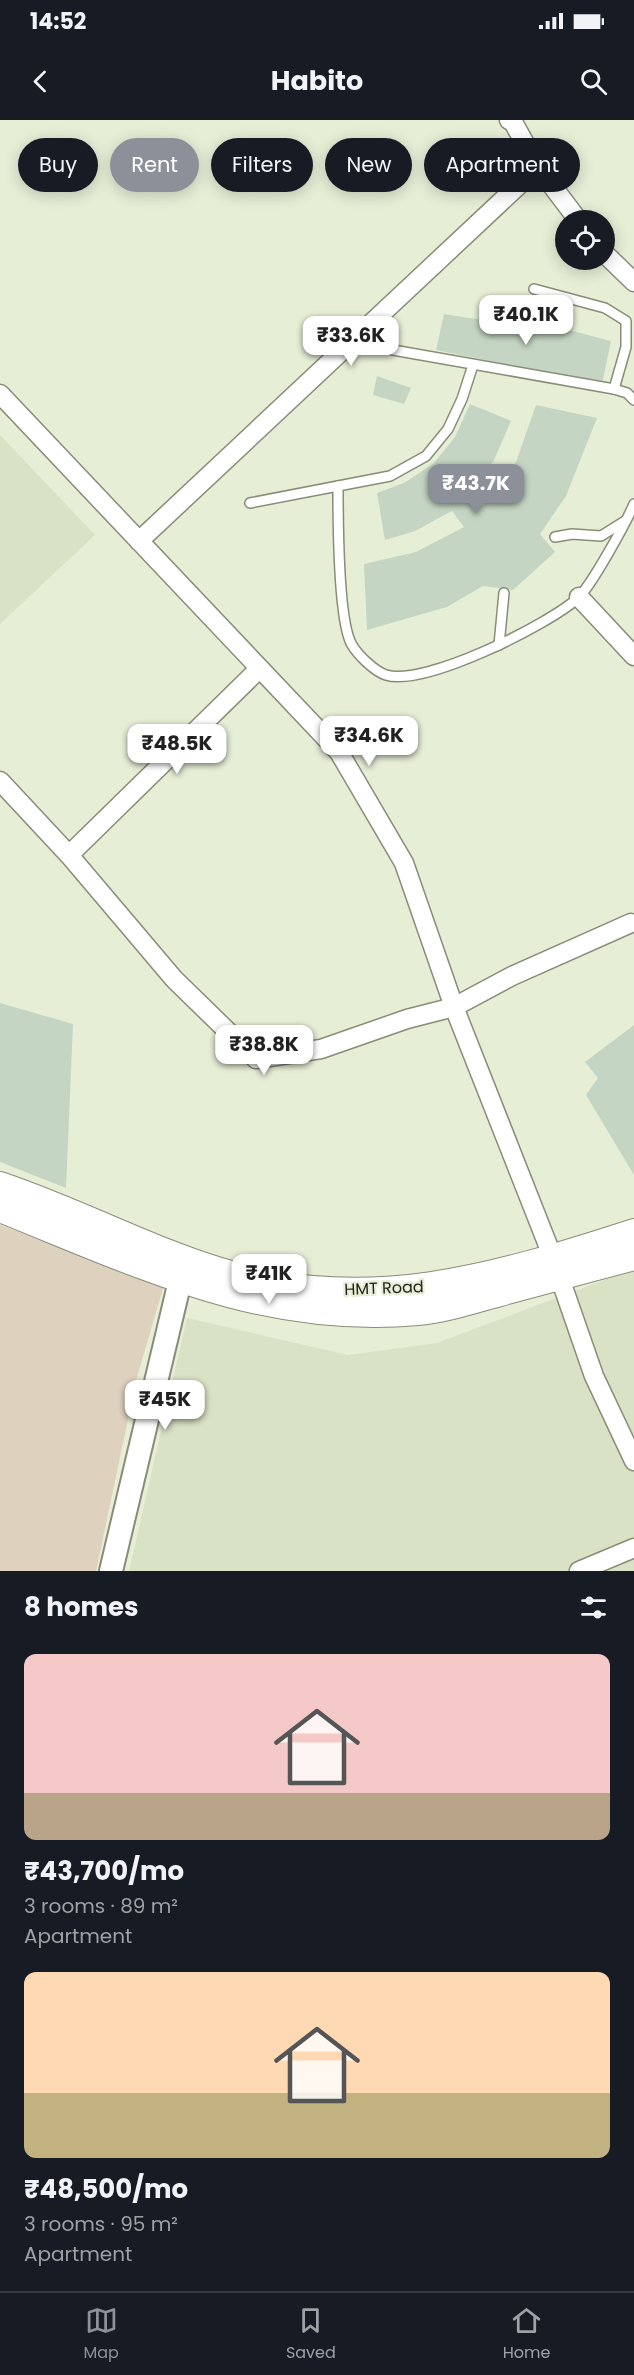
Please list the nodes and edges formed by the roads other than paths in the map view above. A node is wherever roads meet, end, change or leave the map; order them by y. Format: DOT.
graph roads {
  1 [pos="509,120"];
  2 [pos="522,138"];
  3 [pos="511,192"];
  4 [pos="557,192"];
  5 [pos="570,210"];
  6 [pos="615,264"];
  7 [pos="634,282"];
  8 [pos="534,290"];
  9 [pos="393,350"];
  10 [pos="472,365"];
  11 [pos="614,389"];
  12 [pos="0,394"];
  13 [pos="634,400"];
  14 [pos="338,486"];
  15 [pos="250,503"];
  16 [pos="634,504"];
  17 [pos="627,519"];
  18 [pos="555,537"];
  19 [pos="139,541"];
  20 [pos="504,593"];
  21 [pos="579,597"];
  22 [pos="499,645"];
  23 [pos="634,656"];
  24 [pos="259,669"];
  25 [pos="0,781"];
  26 [pos="69,855"];
  27 [pos="631,923"];
  28 [pos="454,1007"];
  29 [pos="0,1185"];
  30 [pos="0,1209"];
  31 [pos="634,1232"];
  32 [pos="634,1257"];
  33 [pos="556,1268"];
  34 [pos="184,1270"];
  35 [pos="634,1461"];
  36 [pos="634,1548"];
  37 [pos="111,1571"];
  38 [pos="579,1571"];
  1 -- 2 [label="street"];
  3 -- 19 [label="street"];
  4 -- 5 [label="street"];
  6 -- 7 [label="street"];
  8 -- 11 [label="lane"];
  9 -- 10 [label="lane"];
  10 -- 11 [label="lane"];
  10 -- 14 [label="lane"];
  11 -- 13 [label="lane"];
  12 -- 19 [label="street"];
  14 -- 15 [label="lane"];
  14 -- 22 [label="lane"];
  16 -- 17 [label="lane"];
  17 -- 18 [label="lane"];
  17 -- 21 [label="lane"];
  19 -- 24 [label="street"];
  20 -- 22 [label="lane"];
  21 -- 22 [label="lane"];
  21 -- 23 [label="street"];
  24 -- 26 [label="street"];
  24 -- 28 [label="street"];
  25 -- 26 [label="street"];
  26 -- 28 [label="street"];
  27 -- 28 [label="street"];
  28 -- 33 [label="street"];
  29 -- 34 [label="main road, HMT Road"];
  30 -- 34 [label="main road, HMT Road"];
  31 -- 33 [label="main road, HMT Road"];
  32 -- 33 [label="main road, HMT Road"];
  33 -- 34 [label="main road, HMT Road"];
  33 -- 35 [label="street"];
  34 -- 37 [label="street"];
  36 -- 38 [label="street"];
}
